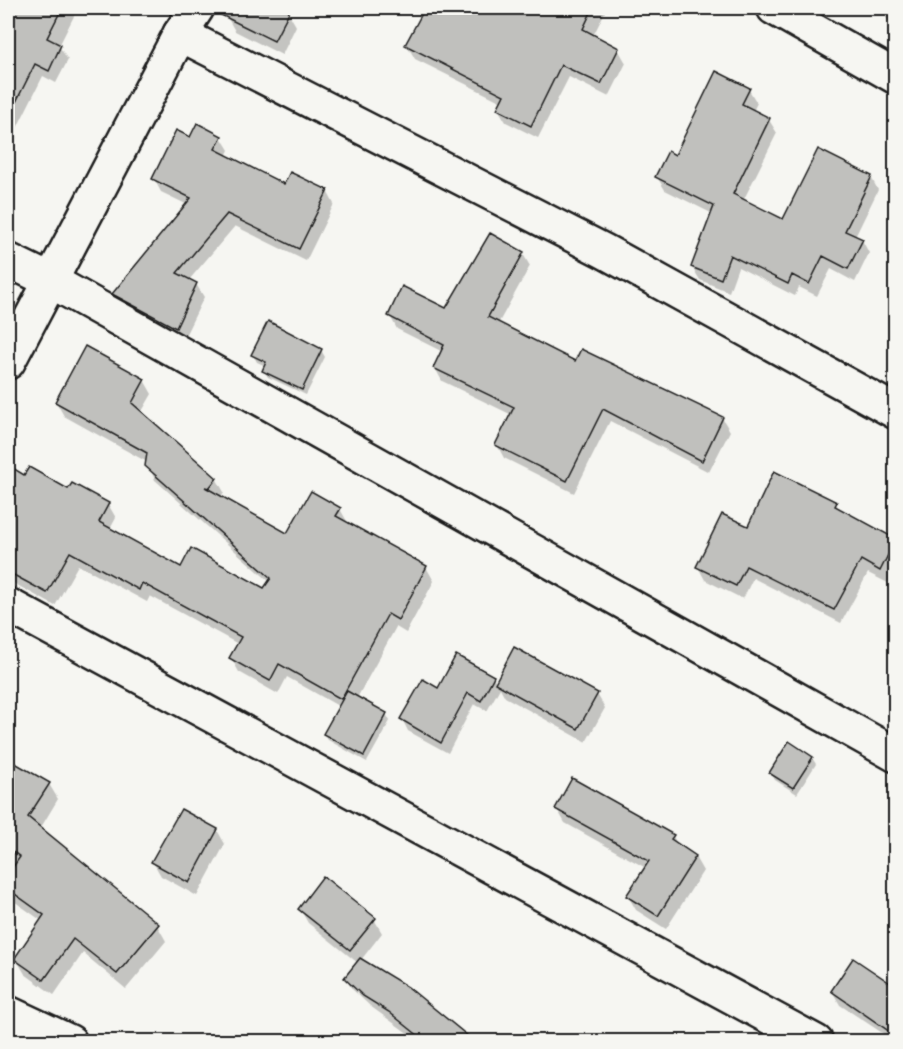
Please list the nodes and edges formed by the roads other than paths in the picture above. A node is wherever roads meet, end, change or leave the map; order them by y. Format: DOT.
graph roads {
  1 [pos="774,8"];
  2 [pos="188,21"];
  3 [pos="896,77"];
  4 [pos="8,260"];
  5 [pos="51,282"];
  6 [pos="8,362"];
  7 [pos="896,412"];
  8 [pos="8,605"];
  9 [pos="896,755"];
  10 [pos="8,1013"];
  11 [pos="70,1041"];
  12 [pos="816,1041"];
  1 -- 3 [label="street"];
  2 -- 5 [label="street"];
  2 -- 7 [label="street"];
  4 -- 5 [label="street"];
  5 -- 6 [label="street"];
  5 -- 9 [label="street"];
  8 -- 12 [label="street"];
  10 -- 11 [label="street"];
}
